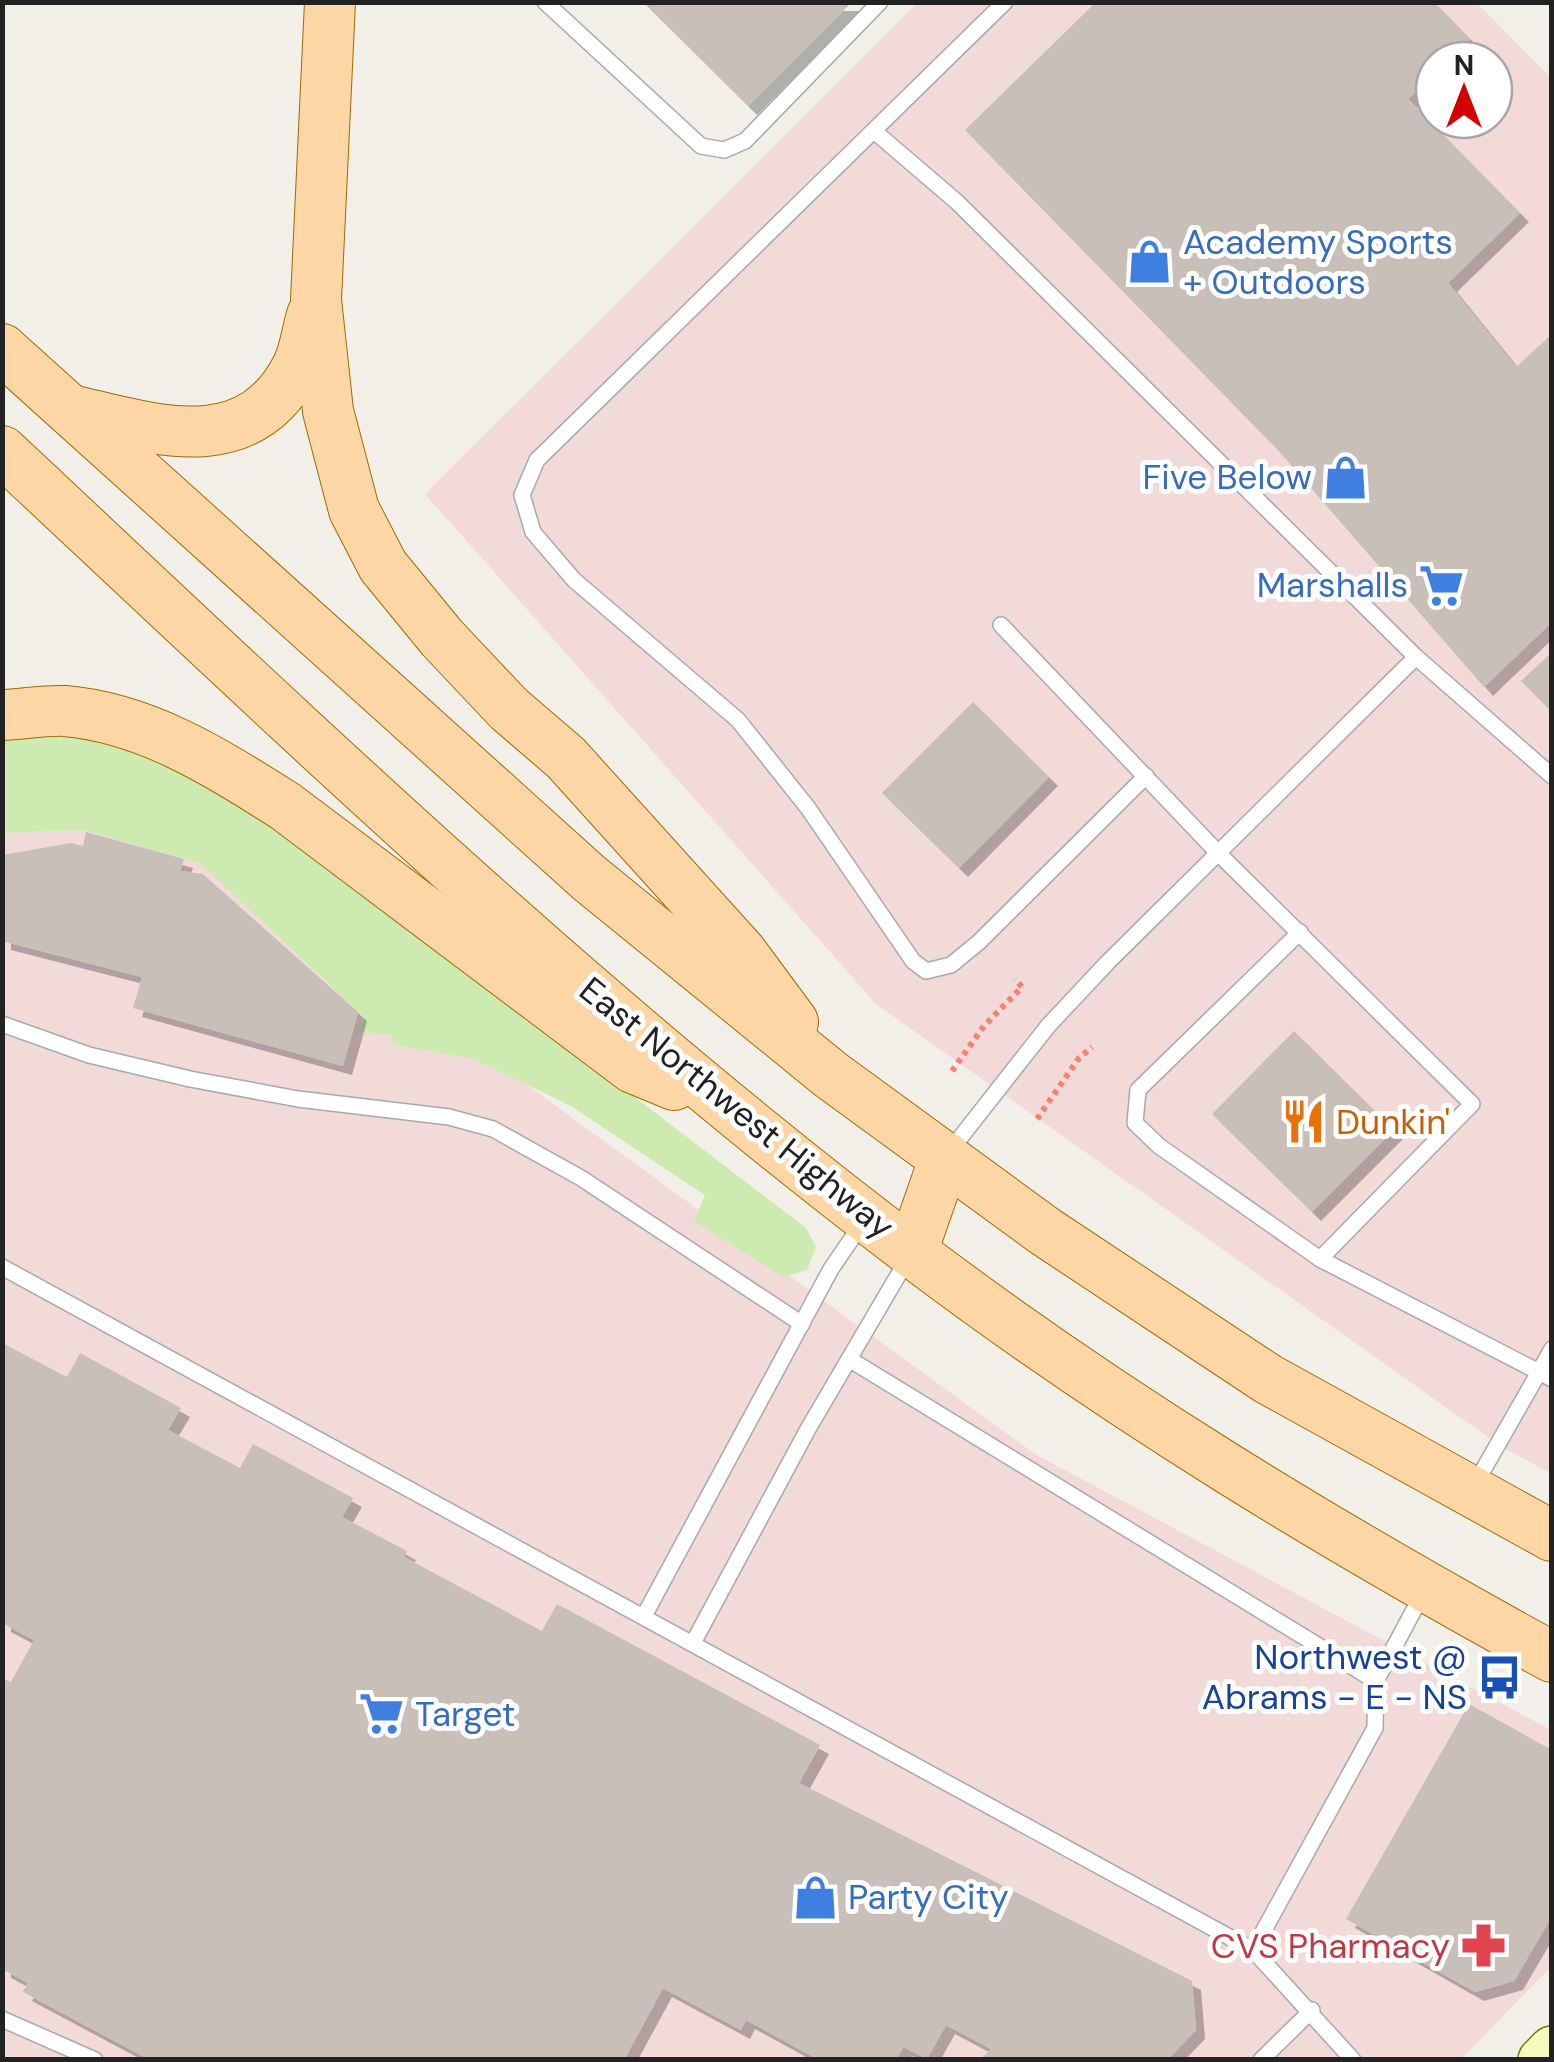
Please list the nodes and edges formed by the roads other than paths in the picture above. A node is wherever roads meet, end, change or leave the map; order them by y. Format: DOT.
graph roads {
  1 [pos="330,2"];
  2 [pos="545,2"];
  3 [pos="880,2"];
  4 [pos="1005,2"];
  5 [pos="874,131"];
  6 [pos="316,300"];
  7 [pos="2,349"];
  8 [pos="69,410"];
  9 [pos="2,451"];
  10 [pos="1000,625"];
  11 [pos="1416,657"];
  12 [pos="2,715"];
  13 [pos="1146,776"];
  14 [pos="1552,776"];
  15 [pos="1219,854"];
  16 [pos="1300,932"];
  17 [pos="2,1024"];
  18 [pos="831,1075"];
  19 [pos="734,1109"];
  20 [pos="946,1157"];
  21 [pos="868,1215"];
  22 [pos="912,1252"];
  23 [pos="1320,1259"];
  24 [pos="2,1267"];
  25 [pos="802,1324"];
  26 [pos="1552,1349"];
  27 [pos="849,1359"];
  28 [pos="1545,1376"];
  29 [pos="1470,1492"];
  30 [pos="1552,1536"];
  31 [pos="1424,1590"];
  32 [pos="644,1616"];
  33 [pos="693,1643"];
  34 [pos="1552,1657"];
  35 [pos="1376,1680"];
  36 [pos="1253,1950"];
  37 [pos="1312,2010"];
  38 [pos="2,2019"];
  39 [pos="1552,2049"];
  40 [pos="94,2060"];
  41 [pos="1262,2060"];
  42 [pos="1353,2060"];
  43 [pos="1541,2060"];
  1 -- 6 [label="main road"];
  2 -- 3 [label="lane"];
  4 -- 5 [label="lane"];
  5 -- 11 [label="lane"];
  5 -- 13 [label="lane"];
  6 -- 8 [label="main road"];
  6 -- 18 [label="main road"];
  7 -- 8 [label="main road"];
  8 -- 18 [label="main road"];
  9 -- 19 [label="main road, East Northwest Highway"];
  10 -- 13 [label="lane"];
  11 -- 14 [label="lane"];
  11 -- 15 [label="lane"];
  12 -- 19 [label="main road"];
  13 -- 15 [label="lane"];
  15 -- 16 [label="lane"];
  15 -- 20 [label="lane"];
  16 -- 23 [label="lane"];
  16 -- 23 [label="lane"];
  17 -- 25 [label="lane"];
  18 -- 20 [label="main road"];
  19 -- 21 [label="main road, East Northwest Highway"];
  20 -- 21 [label="main road"];
  20 -- 22 [label="main road"];
  20 -- 29 [label="main road"];
  21 -- 22 [label="main road, East Northwest Highway"];
  21 -- 25 [label="lane"];
  22 -- 27 [label="lane"];
  22 -- 31 [label="main road, East Northwest Highway"];
  23 -- 28 [label="lane"];
  24 -- 32 [label="lane"];
  25 -- 32 [label="lane"];
  26 -- 28 [label="lane"];
  27 -- 33 [label="lane"];
  27 -- 35 [label="lane"];
  28 -- 29 [label="lane"];
  29 -- 30 [label="main road"];
  31 -- 34 [label="main road, East Northwest Highway"];
  31 -- 35 [label="lane"];
  32 -- 33 [label="lane"];
  33 -- 36 [label="lane"];
  35 -- 36 [label="lane"];
  36 -- 37 [label="lane"];
  37 -- 41 [label="lane"];
  37 -- 42 [label="lane"];
  38 -- 40 [label="lane"];
  39 -- 43 [label="main road"];
}
